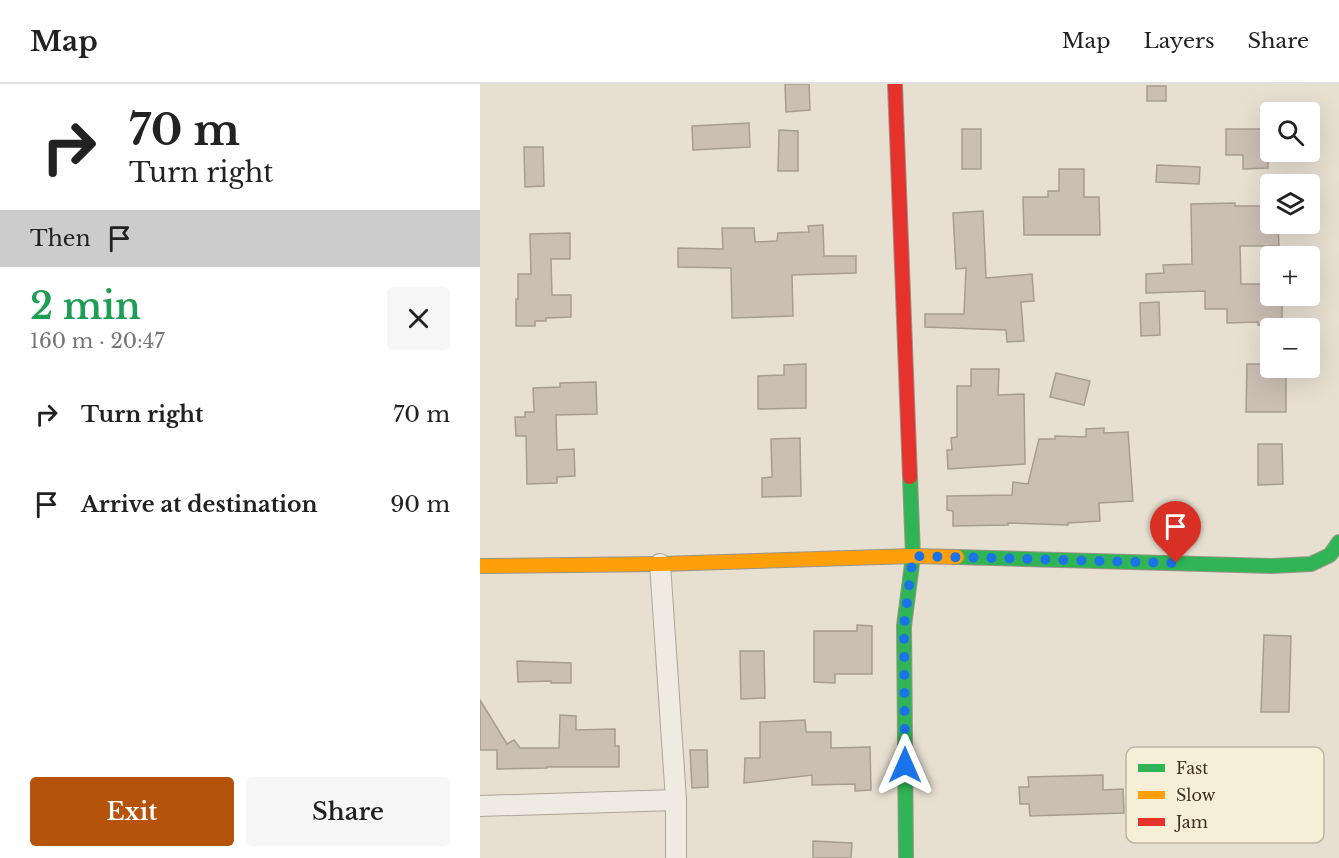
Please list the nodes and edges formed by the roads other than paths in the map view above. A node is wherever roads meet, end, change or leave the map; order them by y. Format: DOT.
graph roads {
  1 [pos="895,84"];
  2 [pos="1339,542"];
  3 [pos="913,556"];
  4 [pos="660,564"];
  5 [pos="480,566"];
  6 [pos="676,800"];
  7 [pos="480,806"];
  8 [pos="676,858"];
  9 [pos="906,858"];
  1 -- 3 [label="street"];
  2 -- 3 [label="street"];
  3 -- 4 [label="street"];
  3 -- 9 [label="street"];
  4 -- 5 [label="street"];
  4 -- 6 [label="street"];
  6 -- 7 [label="street"];
  6 -- 8 [label="street"];
}
